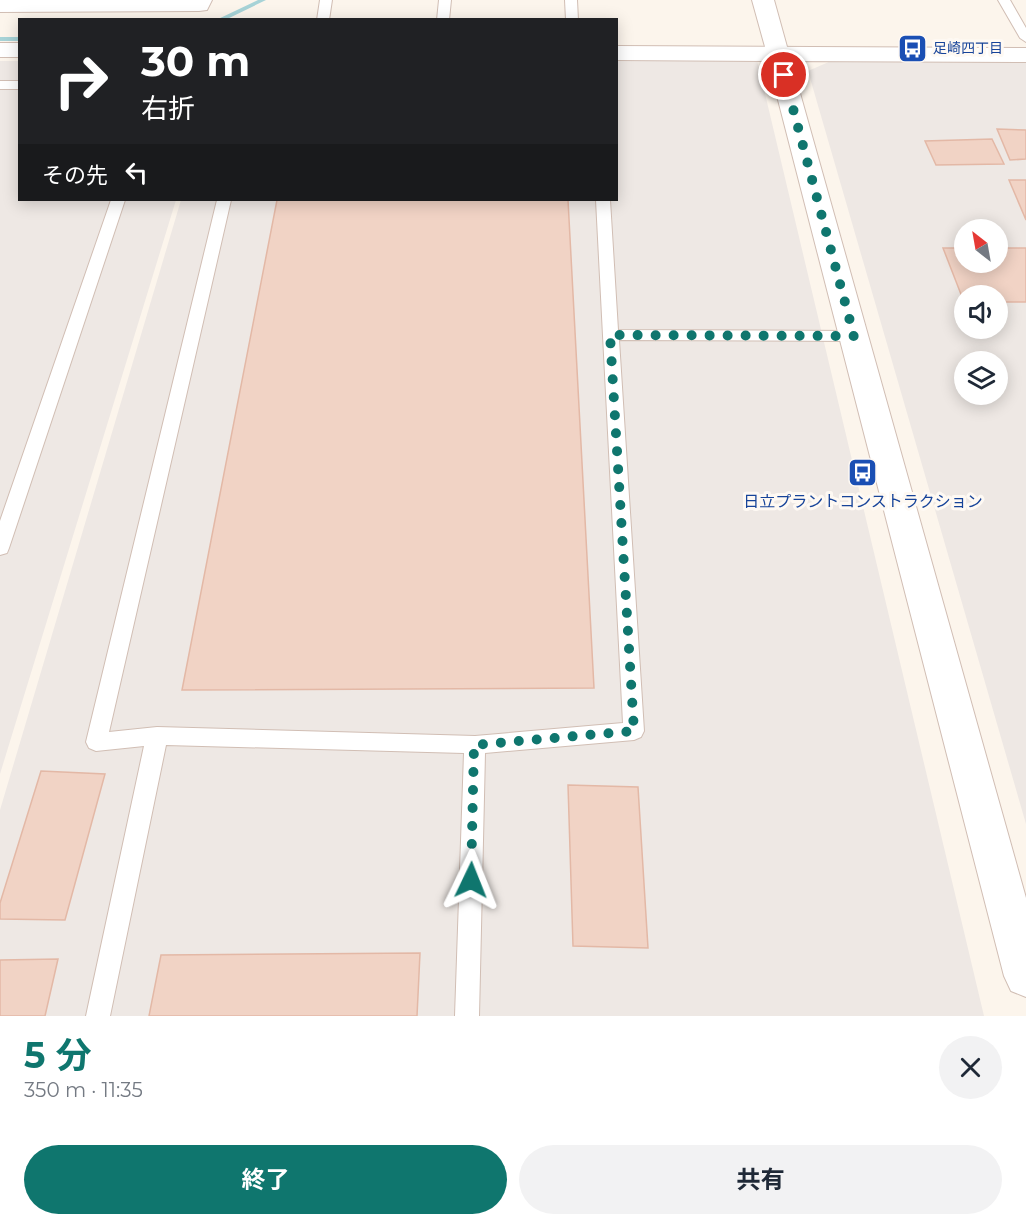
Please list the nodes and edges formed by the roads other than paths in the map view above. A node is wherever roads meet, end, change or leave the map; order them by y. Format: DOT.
graph roads {
  1 [pos="201,0"];
  2 [pos="326,0"];
  3 [pos="445,0"];
  4 [pos="571,0"];
  5 [pos="763,0"];
  6 [pos="1004,0"];
  7 [pos="0,6"];
  8 [pos="323,18"];
  9 [pos="443,18"];
  10 [pos="572,18"];
  11 [pos="1026,38"];
  12 [pos="0,50"];
  13 [pos="18,50"];
  14 [pos="618,53"];
  15 [pos="778,54"];
  16 [pos="1026,55"];
  17 [pos="0,85"];
  18 [pos="18,85"];
  19 [pos="118,201"];
  20 [pos="224,201"];
  21 [pos="603,201"];
  22 [pos="610,335"];
  23 [pos="854,336"];
  24 [pos="0,548"];
  25 [pos="158,736"];
  26 [pos="474,745"];
  27 [pos="1026,976"];
  28 [pos="98,1016"];
  29 [pos="467,1016"];
  1 -- 7 [label="street"];
  2 -- 8 [label="lane"];
  3 -- 9 [label="lane"];
  4 -- 10 [label="lane"];
  5 -- 15 [label="street"];
  6 -- 11 [label="lane"];
  12 -- 13 [label="street"];
  14 -- 15 [label="street"];
  15 -- 16 [label="street"];
  15 -- 23 [label="street"];
  17 -- 18 [label="lane"];
  19 -- 24 [label="lane"];
  20 -- 25 [label="lane"];
  21 -- 22 [label="lane"];
  22 -- 23 [label="lane"];
  22 -- 26 [label="lane"];
  23 -- 27 [label="street"];
  25 -- 26 [label="lane"];
  25 -- 28 [label="lane"];
  26 -- 29 [label="lane"];
}
